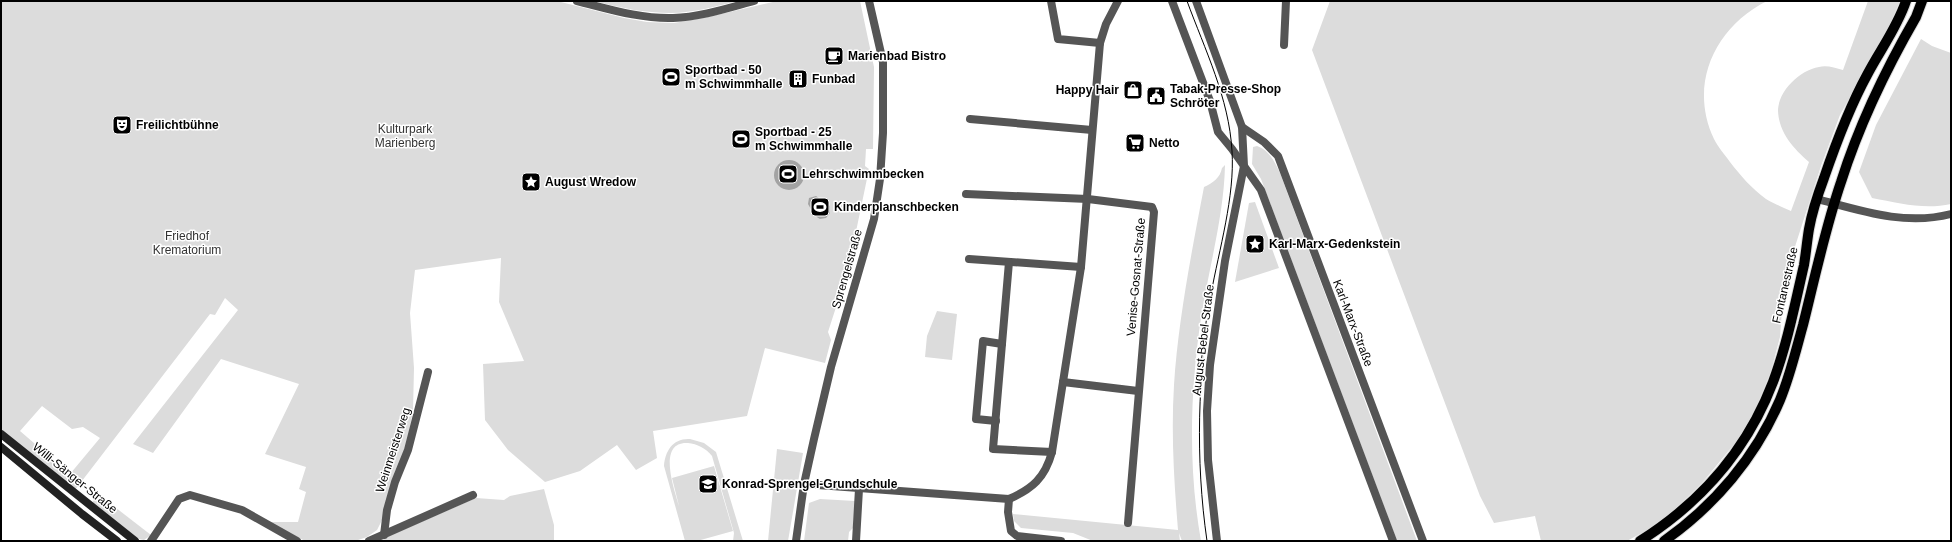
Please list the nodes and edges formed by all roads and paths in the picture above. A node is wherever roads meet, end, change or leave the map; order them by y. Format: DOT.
graph roads {
  1 [pos="577,1"];
  2 [pos="754,1"];
  3 [pos="869,1"];
  4 [pos="1051,1"];
  5 [pos="1118,1"];
  6 [pos="1172,1"];
  7 [pos="1196,1"];
  8 [pos="1286,1"];
  9 [pos="1906,1"];
  10 [pos="1922,1"];
  11 [pos="1100,43"];
  12 [pos="1284,45"];
  13 [pos="970,119"];
  14 [pos="1242,127"];
  15 [pos="1092,130"];
  16 [pos="1244,166"];
  17 [pos="966,194"];
  18 [pos="1088,199"];
  19 [pos="1817,199"];
  20 [pos="1834,204"];
  21 [pos="1951,214"];
  22 [pos="969,259"];
  23 [pos="1009,262"];
  24 [pos="1081,268"];
  25 [pos="1002,344"];
  26 [pos="428,372"];
  27 [pos="1063,382"];
  28 [pos="1138,390"];
  29 [pos="996,421"];
  30 [pos="1,434"];
  31 [pos="10,442"];
  32 [pos="2,450"];
  33 [pos="1052,452"];
  34 [pos="804,484"];
  35 [pos="859,489"];
  36 [pos="474,495"];
  37 [pos="1009,499"];
  38 [pos="1128,523"];
  39 [pos="384,535"];
  40 [pos="117,541"];
  41 [pos="135,541"];
  42 [pos="151,541"];
  43 [pos="297,541"];
  44 [pos="369,541"];
  45 [pos="796,541"];
  46 [pos="856,541"];
  47 [pos="1060,541"];
  48 [pos="1216,541"];
  49 [pos="1393,541"];
  50 [pos="1423,541"];
  51 [pos="1640,541"];
  52 [pos="1664,541"];
  1 -- 2 [label="street"];
  3 -- 34 [label="street, Sprengelstraße"];
  4 -- 11 [label="street"];
  5 -- 11 [label="street"];
  6 -- 16 [label="street"];
  7 -- 14 [label="street"];
  8 -- 12 [label="street"];
  9 -- 19 [label="main road, Fontanestraße"];
  10 -- 20 [label="main road"];
  11 -- 15 [label="street"];
  13 -- 15 [label="street"];
  14 -- 16 [label="street"];
  14 -- 50 [label="street, Karl-Marx-Straße"];
  15 -- 18 [label="street"];
  16 -- 48 [label="street, August-Bebel-Straße"];
  16 -- 49 [label="street"];
  17 -- 18 [label="street, Venise-Gosnat-Straße"];
  18 -- 24 [label="street"];
  18 -- 28 [label="street, Venise-Gosnat-Straße"];
  19 -- 20 [label="street"];
  19 -- 51 [label="main road, Fontanestraße"];
  20 -- 21 [label="street"];
  20 -- 52 [label="main road"];
  22 -- 23 [label="street"];
  23 -- 24 [label="street"];
  23 -- 25 [label="street"];
  24 -- 27 [label="street"];
  25 -- 29 [label="street"];
  25 -- 29 [label="street"];
  26 -- 39 [label="street, Weinmeisterweg"];
  27 -- 28 [label="street"];
  27 -- 33 [label="street"];
  28 -- 38 [label="street, Venise-Gosnat-Straße"];
  29 -- 33 [label="street"];
  30 -- 31 [label="main road, Willi-Sänger-Straße"];
  31 -- 32 [label="street"];
  31 -- 41 [label="main road, Willi-Sänger-Straße"];
  32 -- 40 [label="main road, Willi-Sänger-Straße"];
  33 -- 37 [label="street"];
  34 -- 35 [label="street"];
  34 -- 45 [label="street, Sprengelstraße"];
  35 -- 37 [label="street"];
  35 -- 46 [label="street"];
  36 -- 39 [label="street"];
  37 -- 47 [label="street"];
  39 -- 44 [label="street"];
  42 -- 43 [label="street"];
}
